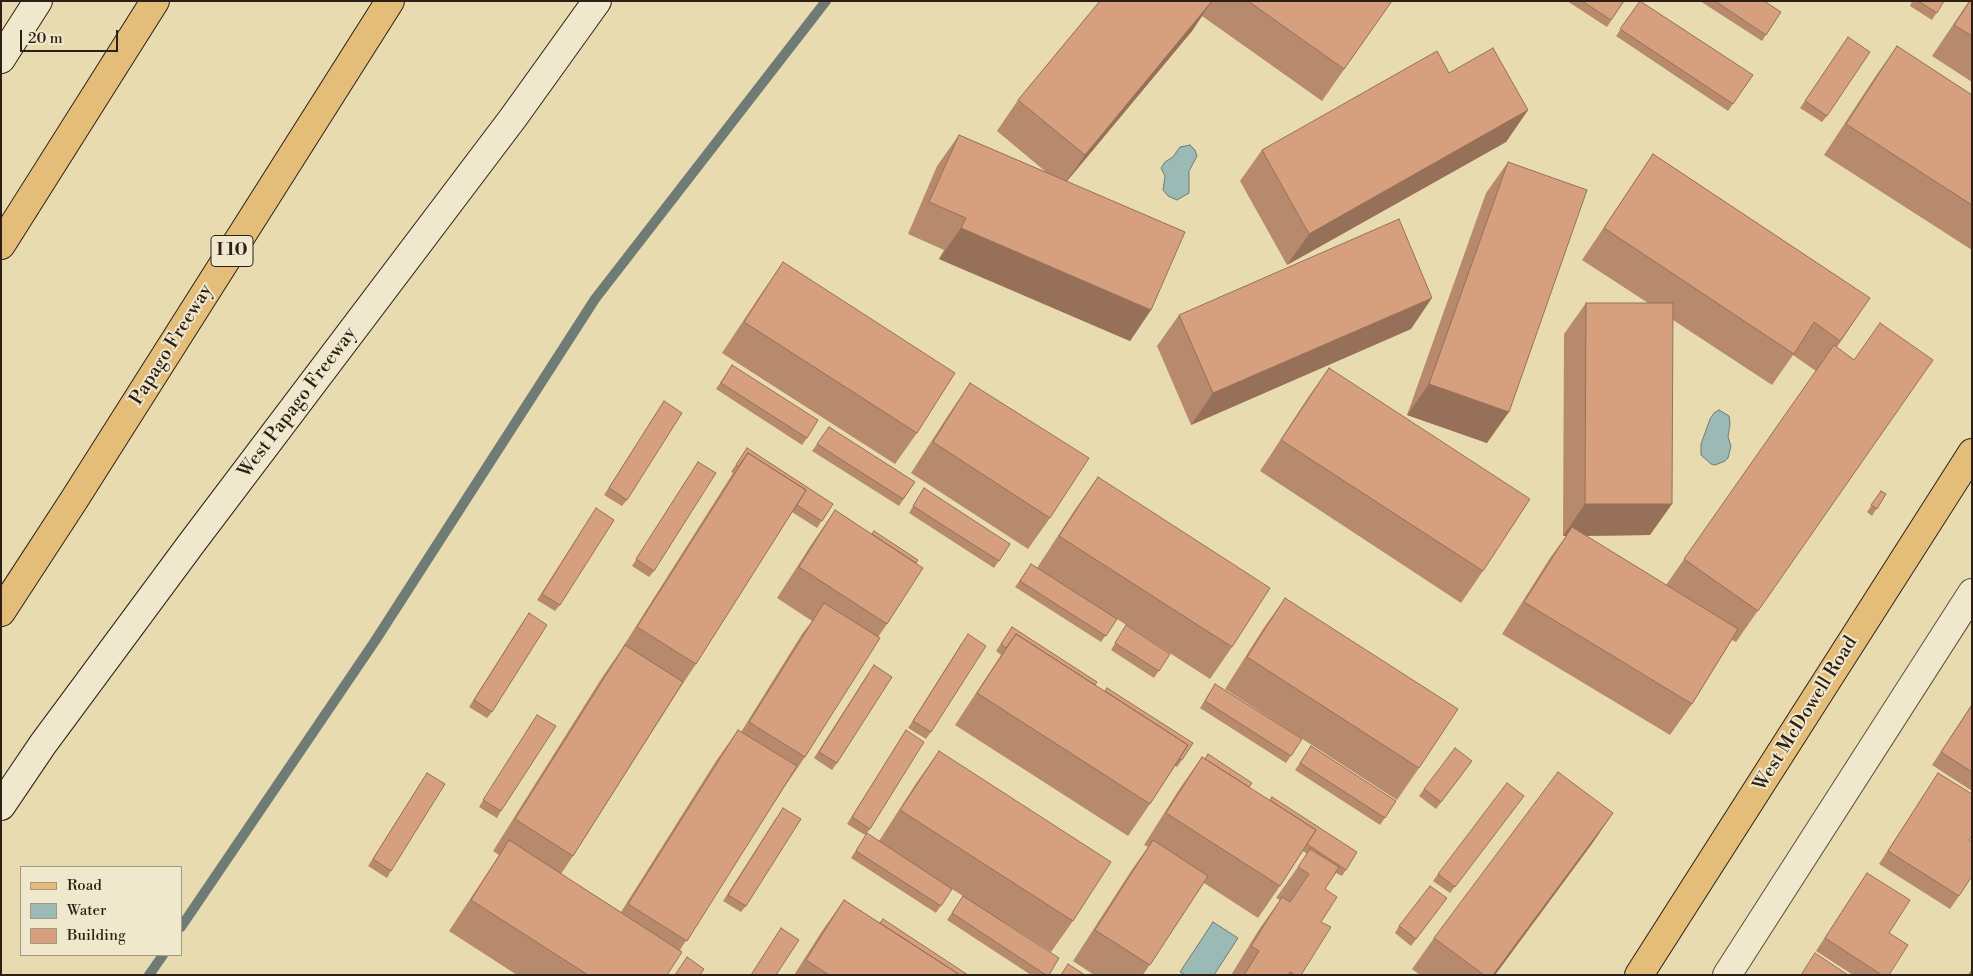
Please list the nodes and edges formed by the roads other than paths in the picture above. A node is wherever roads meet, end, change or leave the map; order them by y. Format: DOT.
graph roads {
  1 [pos="38,1"];
  2 [pos="155,1"];
  3 [pos="390,1"];
  4 [pos="597,1"];
  5 [pos="1,59"];
  6 [pos="1,245"];
  7 [pos="1972,453"];
  8 [pos="1972,593"];
  9 [pos="1,612"];
  10 [pos="1,806"];
  11 [pos="1639,975"];
  12 [pos="1727,975"];
  1 -- 5 [label="main road"];
  2 -- 6 [label="main road"];
  3 -- 9 [label="main road, Papago Freeway / I 10"];
  4 -- 10 [label="main road, West Papago Freeway"];
  7 -- 11 [label="main road, West McDowell Road"];
  8 -- 12 [label="main road"];
}
